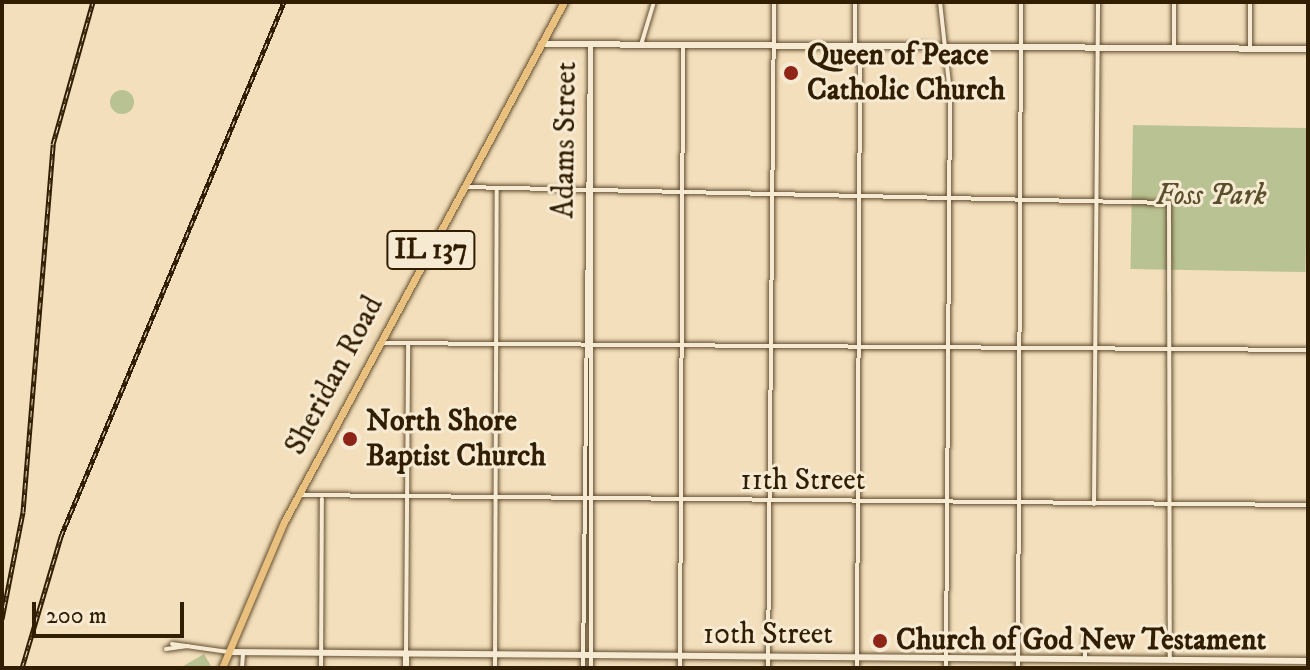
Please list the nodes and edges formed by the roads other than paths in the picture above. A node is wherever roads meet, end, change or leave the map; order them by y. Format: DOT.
graph roads {
  1 [pos="564,2"];
  2 [pos="654,2"];
  3 [pos="774,2"];
  4 [pos="855,2"];
  5 [pos="940,2"];
  6 [pos="1021,2"];
  7 [pos="1098,2"];
  8 [pos="1174,2"];
  9 [pos="1250,2"];
  10 [pos="541,44"];
  11 [pos="591,45"];
  12 [pos="641,45"];
  13 [pos="683,45"];
  14 [pos="772,46"];
  15 [pos="858,47"];
  16 [pos="946,47"];
  17 [pos="1022,48"];
  18 [pos="1097,48"];
  19 [pos="1174,49"];
  20 [pos="1250,49"];
  21 [pos="1308,49"];
  22 [pos="464,187"];
  23 [pos="497,191"];
  24 [pos="587,192"];
  25 [pos="594,192"];
  26 [pos="683,192"];
  27 [pos="771,193"];
  28 [pos="860,194"];
  29 [pos="948,194"];
  30 [pos="1021,195"];
  31 [pos="1096,199"];
  32 [pos="381,343"];
  33 [pos="408,345"];
  34 [pos="496,345"];
  35 [pos="584,346"];
  36 [pos="593,346"];
  37 [pos="682,347"];
  38 [pos="770,348"];
  39 [pos="859,348"];
  40 [pos="948,349"];
  41 [pos="1019,349"];
  42 [pos="1172,349"];
  43 [pos="1095,350"];
  44 [pos="1308,350"];
  45 [pos="299,495"];
  46 [pos="322,499"];
  47 [pos="407,500"];
  48 [pos="495,501"];
  49 [pos="584,501"];
  50 [pos="592,501"];
  51 [pos="681,502"];
  52 [pos="769,502"];
  53 [pos="858,503"];
  54 [pos="946,504"];
  55 [pos="1018,504"];
  56 [pos="1170,504"];
  57 [pos="1094,505"];
  58 [pos="1308,505"];
  59 [pos="1085,635"];
  60 [pos="172,644"];
  61 [pos="188,646"];
  62 [pos="166,649"];
  63 [pos="229,652"];
  64 [pos="243,653"];
  65 [pos="321,655"];
  66 [pos="406,655"];
  67 [pos="495,655"];
  68 [pos="583,656"];
  69 [pos="591,656"];
  70 [pos="680,657"];
  71 [pos="768,657"];
  72 [pos="857,658"];
  73 [pos="946,659"];
  74 [pos="1018,659"];
  75 [pos="1085,660"];
  76 [pos="1170,660"];
  77 [pos="1308,661"];
  78 [pos="1151,664"];
  79 [pos="222,668"];
  80 [pos="242,668"];
  81 [pos="321,668"];
  82 [pos="406,668"];
  83 [pos="495,668"];
  84 [pos="583,668"];
  85 [pos="591,668"];
  86 [pos="680,668"];
  87 [pos="768,668"];
  88 [pos="857,668"];
  89 [pos="946,668"];
  90 [pos="1018,668"];
  1 -- 10 [label="highway, Sheridan Road / IL 137"];
  2 -- 12 [label="street"];
  3 -- 14 [label="street"];
  4 -- 15 [label="street"];
  5 -- 16 [label="street"];
  6 -- 17 [label="street"];
  7 -- 18 [label="street"];
  8 -- 19 [label="street"];
  9 -- 20 [label="street"];
  10 -- 11 [label="street"];
  10 -- 22 [label="highway, Sheridan Road / IL 137"];
  11 -- 12 [label="street"];
  11 -- 24 [label="street, Adams Street"];
  11 -- 25 [label="street, Adams Street"];
  12 -- 13 [label="street"];
  13 -- 14 [label="street"];
  13 -- 26 [label="street"];
  14 -- 15 [label="street"];
  14 -- 27 [label="street"];
  15 -- 16 [label="street"];
  15 -- 28 [label="street"];
  16 -- 17 [label="street"];
  16 -- 29 [label="street"];
  17 -- 18 [label="street"];
  17 -- 30 [label="street"];
  18 -- 19 [label="street"];
  18 -- 31 [label="street"];
  19 -- 20 [label="street"];
  20 -- 21 [label="street"];
  22 -- 23 [label="street"];
  22 -- 32 [label="highway, Sheridan Road / IL 137"];
  23 -- 24 [label="street"];
  23 -- 34 [label="street"];
  24 -- 25 [label="street"];
  24 -- 35 [label="street, Adams Street"];
  25 -- 26 [label="street"];
  25 -- 36 [label="street, Adams Street"];
  26 -- 27 [label="street"];
  26 -- 37 [label="street"];
  27 -- 28 [label="street"];
  27 -- 38 [label="street"];
  28 -- 29 [label="street"];
  28 -- 39 [label="street"];
  29 -- 30 [label="street"];
  29 -- 40 [label="street"];
  30 -- 31 [label="street"];
  30 -- 41 [label="street"];
  31 -- 42 [label="street"];
  31 -- 43 [label="street"];
  32 -- 33 [label="street"];
  32 -- 45 [label="highway, Sheridan Road / IL 137"];
  33 -- 34 [label="street"];
  33 -- 47 [label="street"];
  34 -- 35 [label="street"];
  34 -- 48 [label="street"];
  35 -- 36 [label="street"];
  35 -- 49 [label="street, Adams Street"];
  36 -- 37 [label="street"];
  36 -- 50 [label="street, Adams Street"];
  37 -- 38 [label="street"];
  37 -- 51 [label="street"];
  38 -- 39 [label="street"];
  38 -- 52 [label="street"];
  39 -- 40 [label="street"];
  39 -- 53 [label="street"];
  40 -- 41 [label="street"];
  40 -- 54 [label="street"];
  41 -- 43 [label="street"];
  41 -- 55 [label="street"];
  42 -- 43 [label="street"];
  42 -- 44 [label="street"];
  42 -- 56 [label="street"];
  43 -- 57 [label="street"];
  45 -- 46 [label="street, 11th Street"];
  45 -- 63 [label="highway, Sheridan Road / IL 137"];
  46 -- 47 [label="street, 11th Street"];
  46 -- 65 [label="street"];
  47 -- 48 [label="street, 11th Street"];
  47 -- 66 [label="street"];
  48 -- 49 [label="street, 11th Street"];
  48 -- 67 [label="street"];
  49 -- 50 [label="street, 11th Street"];
  49 -- 68 [label="street, Adams Street"];
  50 -- 51 [label="street, 11th Street"];
  50 -- 69 [label="street, Adams Street"];
  51 -- 52 [label="street, 11th Street"];
  51 -- 70 [label="street"];
  52 -- 53 [label="street, 11th Street"];
  52 -- 71 [label="street"];
  53 -- 54 [label="street, 11th Street"];
  53 -- 72 [label="street"];
  54 -- 55 [label="street, 11th Street"];
  54 -- 73 [label="street"];
  55 -- 57 [label="street, 11th Street"];
  55 -- 74 [label="street"];
  56 -- 57 [label="street, 11th Street"];
  56 -- 58 [label="street, 11th Street"];
  56 -- 76 [label="street"];
  59 -- 75 [label="street"];
  60 -- 61 [label="street"];
  61 -- 62 [label="street"];
  61 -- 63 [label="street"];
  63 -- 64 [label="street, 10th Street"];
  63 -- 79 [label="highway, IL 137"];
  64 -- 65 [label="street, 10th Street"];
  64 -- 80 [label="street"];
  65 -- 66 [label="street, 10th Street"];
  65 -- 81 [label="street"];
  66 -- 67 [label="street, 10th Street"];
  66 -- 82 [label="street"];
  67 -- 68 [label="street, 10th Street"];
  67 -- 83 [label="street"];
  68 -- 69 [label="street, 10th Street"];
  68 -- 84 [label="street, Adams Street"];
  69 -- 70 [label="street, 10th Street"];
  69 -- 85 [label="street, Adams Street"];
  70 -- 71 [label="street, 10th Street"];
  70 -- 86 [label="street"];
  71 -- 72 [label="street, 10th Street"];
  71 -- 87 [label="street"];
  72 -- 73 [label="street, 10th Street"];
  72 -- 88 [label="street"];
  73 -- 74 [label="street, 10th Street"];
  73 -- 89 [label="street"];
  74 -- 75 [label="street, 10th Street"];
  74 -- 90 [label="street"];
  75 -- 78 [label="street, 10th Street"];
  76 -- 77 [label="street, 10th Street"];
  76 -- 78 [label="street, 10th Street"];
}
